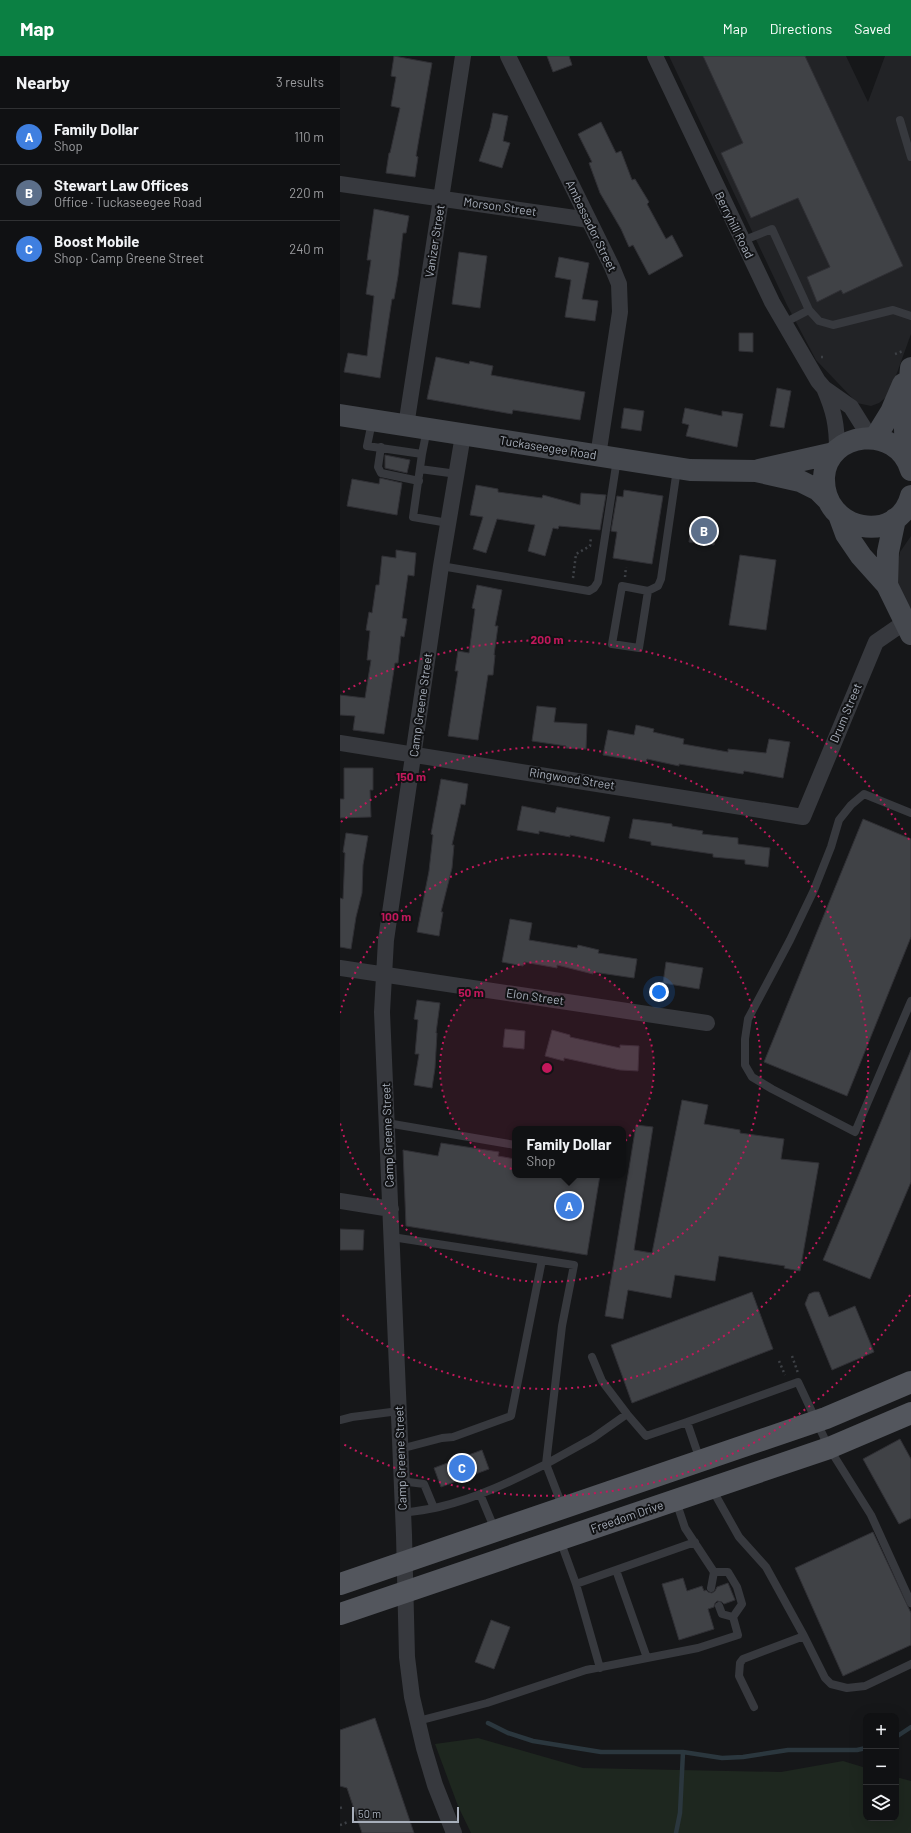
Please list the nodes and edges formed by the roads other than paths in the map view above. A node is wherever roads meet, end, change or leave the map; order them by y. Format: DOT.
graph roads {
  1 [pos="463,56"];
  2 [pos="508,56"];
  3 [pos="655,56"];
  4 [pos="900,120"];
  5 [pos="911,157"];
  6 [pos="340,184"];
  7 [pos="441,199"];
  8 [pos="589,220"];
  9 [pos="742,241"];
  10 [pos="810,310"];
  11 [pos="911,316"];
  12 [pos="784,324"];
  13 [pos="911,367"];
  14 [pos="824,388"];
  15 [pos="340,415"];
  16 [pos="372,421"];
  17 [pos="416,427"];
  18 [pos="463,435"];
  19 [pos="873,438"];
  20 [pos="382,447"];
  21 [pos="835,452"];
  22 [pos="422,454"];
  23 [pos="608,457"];
  24 [pos="908,464"];
  25 [pos="677,468"];
  26 [pos="420,469"];
  27 [pos="756,471"];
  28 [pos="456,474"];
  29 [pos="419,481"];
  30 [pos="911,496"];
  31 [pos="834,508"];
  32 [pos="902,517"];
  33 [pos="448,523"];
  34 [pos="441,566"];
  35 [pos="887,585"];
  36 [pos="648,591"];
  37 [pos="908,628"];
  38 [pos="340,743"];
  39 [pos="414,754"];
  40 [pos="911,812"];
  41 [pos="803,816"];
  42 [pos="340,968"];
  43 [pos="383,975"];
  44 [pos="911,1001"];
  45 [pos="707,1023"];
  46 [pos="387,1123"];
  47 [pos="512,1144"];
  48 [pos="340,1201"];
  49 [pos="391,1209"];
  50 [pos="392,1237"];
  51 [pos="542,1260"];
  52 [pos="592,1357"];
  53 [pos="911,1382"];
  54 [pos="399,1411"];
  55 [pos="911,1413"];
  56 [pos="626,1414"];
  57 [pos="340,1420"];
  58 [pos="687,1422"];
  59 [pos="816,1422"];
  60 [pos="829,1448"];
  61 [pos="400,1449"];
  62 [pos="700,1461"];
  63 [pos="546,1464"];
  64 [pos="401,1481"];
  65 [pos="712,1489"];
  66 [pos="480,1494"];
  67 [pos="676,1500"];
  68 [pos="434,1508"];
  69 [pos="563,1508"];
  70 [pos="403,1513"];
  71 [pos="496,1531"];
  72 [pos="560,1540"];
  73 [pos="695,1542"];
  74 [pos="405,1562"];
  75 [pos="616,1570"];
  76 [pos="714,1572"];
  77 [pos="340,1584"];
  78 [pos="576,1584"];
  79 [pos="711,1588"];
  80 [pos="406,1592"];
  81 [pos="911,1603"];
  82 [pos="719,1606"];
  83 [pos="340,1614"];
  84 [pos="733,1617"];
  85 [pos="804,1636"];
  86 [pos="647,1658"];
  87 [pos="911,1664"];
  88 [pos="600,1668"];
  89 [pos="754,1707"];
  90 [pos="418,1721"];
  91 [pos="454,1833"];
  1 -- 7 [label="street, Vanizer Street"];
  2 -- 8 [label="street, Ambassador Street"];
  3 -- 9 [label="street, Berryhill Road"];
  4 -- 5 [label="lane"];
  6 -- 7 [label="street, Morson Street"];
  7 -- 8 [label="street, Morson Street"];
  7 -- 17 [label="street, Vanizer Street"];
  8 -- 23 [label="street, Ambassador Street"];
  9 -- 10 [label="lane"];
  9 -- 12 [label="street, Berryhill Road"];
  10 -- 11 [label="lane"];
  10 -- 12 [label="lane"];
  12 -- 14 [label="street, Berryhill Road"];
  13 -- 19 [label="main road"];
  13 -- 24 [label="main road"];
  14 -- 19 [label="street, Berryhill Road"];
  14 -- 21 [label="street, Berryhill Road"];
  15 -- 16 [label="main road, Tuckaseegee Road"];
  16 -- 17 [label="main road, Tuckaseegee Road"];
  16 -- 20 [label="lane"];
  17 -- 18 [label="main road, Tuckaseegee Road"];
  17 -- 22 [label="lane"];
  18 -- 23 [label="main road, Tuckaseegee Road"];
  18 -- 28 [label="street, Camp Greene Street"];
  19 -- 21 [label="main road, Tuckaseegee Road"];
  19 -- 24 [label="main road"];
  20 -- 22 [label="lane"];
  20 -- 29 [label="lane"];
  21 -- 27 [label="main road, Tuckaseegee Road"];
  21 -- 31 [label="main road"];
  22 -- 26 [label="lane"];
  23 -- 25 [label="main road, Tuckaseegee Road"];
  23 -- 34 [label="lane"];
  25 -- 27 [label="main road, Tuckaseegee Road"];
  25 -- 36 [label="lane"];
  26 -- 28 [label="lane"];
  26 -- 29 [label="lane"];
  27 -- 31 [label="main road, Tuckaseegee Road"];
  28 -- 33 [label="street, Camp Greene Street"];
  29 -- 33 [label="lane"];
  30 -- 32 [label="main road"];
  31 -- 32 [label="main road, Tuckaseegee Road"];
  31 -- 35 [label="main road"];
  32 -- 35 [label="main road"];
  33 -- 34 [label="street, Camp Greene Street"];
  34 -- 39 [label="street, Camp Greene Street"];
  35 -- 37 [label="main road"];
  36 -- 36 [label="lane"];
  37 -- 41 [label="street, Drum Street"];
  38 -- 39 [label="street, Ringwood Street"];
  39 -- 41 [label="street, Ringwood Street"];
  39 -- 43 [label="street, Camp Greene Street"];
  40 -- 44 [label="lane"];
  42 -- 43 [label="street, Elon Street"];
  43 -- 45 [label="street, Elon Street"];
  43 -- 46 [label="street, Camp Greene Street"];
  46 -- 47 [label="lane"];
  46 -- 49 [label="street, Camp Greene Street"];
  48 -- 49 [label="street"];
  49 -- 50 [label="street, Camp Greene Street"];
  50 -- 51 [label="lane"];
  50 -- 54 [label="street, Camp Greene Street"];
  51 -- 61 [label="lane"];
  51 -- 63 [label="lane"];
  52 -- 56 [label="lane"];
  53 -- 59 [label="main road"];
  54 -- 57 [label="lane"];
  54 -- 61 [label="street, Camp Greene Street"];
  55 -- 60 [label="main road, Freedom Drive"];
  56 -- 58 [label="lane"];
  56 -- 63 [label="lane"];
  58 -- 59 [label="lane"];
  58 -- 62 [label="lane"];
  59 -- 60 [label="lane"];
  59 -- 62 [label="main road"];
  60 -- 65 [label="main road, Freedom Drive"];
  60 -- 81 [label="lane"];
  61 -- 64 [label="street, Camp Greene Street"];
  62 -- 69 [label="main road"];
  63 -- 66 [label="lane"];
  63 -- 69 [label="lane"];
  64 -- 68 [label="lane"];
  64 -- 70 [label="street, Camp Greene Street"];
  65 -- 67 [label="main road, Freedom Drive"];
  65 -- 85 [label="lane"];
  66 -- 68 [label="lane"];
  66 -- 71 [label="lane"];
  67 -- 72 [label="main road, Freedom Drive"];
  67 -- 73 [label="lane"];
  68 -- 70 [label="lane"];
  69 -- 71 [label="main road"];
  70 -- 74 [label="street, Camp Greene Street"];
  71 -- 74 [label="main road"];
  72 -- 78 [label="lane"];
  72 -- 80 [label="main road, Freedom Drive"];
  73 -- 75 [label="lane"];
  73 -- 76 [label="lane"];
  74 -- 77 [label="main road"];
  74 -- 80 [label="street, Camp Greene Street"];
  75 -- 78 [label="lane"];
  75 -- 86 [label="lane"];
  76 -- 79 [label="lane"];
  76 -- 84 [label="lane"];
  78 -- 88 [label="lane"];
  80 -- 83 [label="main road, Freedom Drive"];
  80 -- 90 [label="street, Camp Greene Street"];
  82 -- 84 [label="lane"];
  84 -- 86 [label="lane"];
  85 -- 87 [label="lane"];
  85 -- 89 [label="lane"];
  86 -- 88 [label="lane"];
  88 -- 90 [label="lane"];
  90 -- 91 [label="street, Camp Greene Street"];
}
